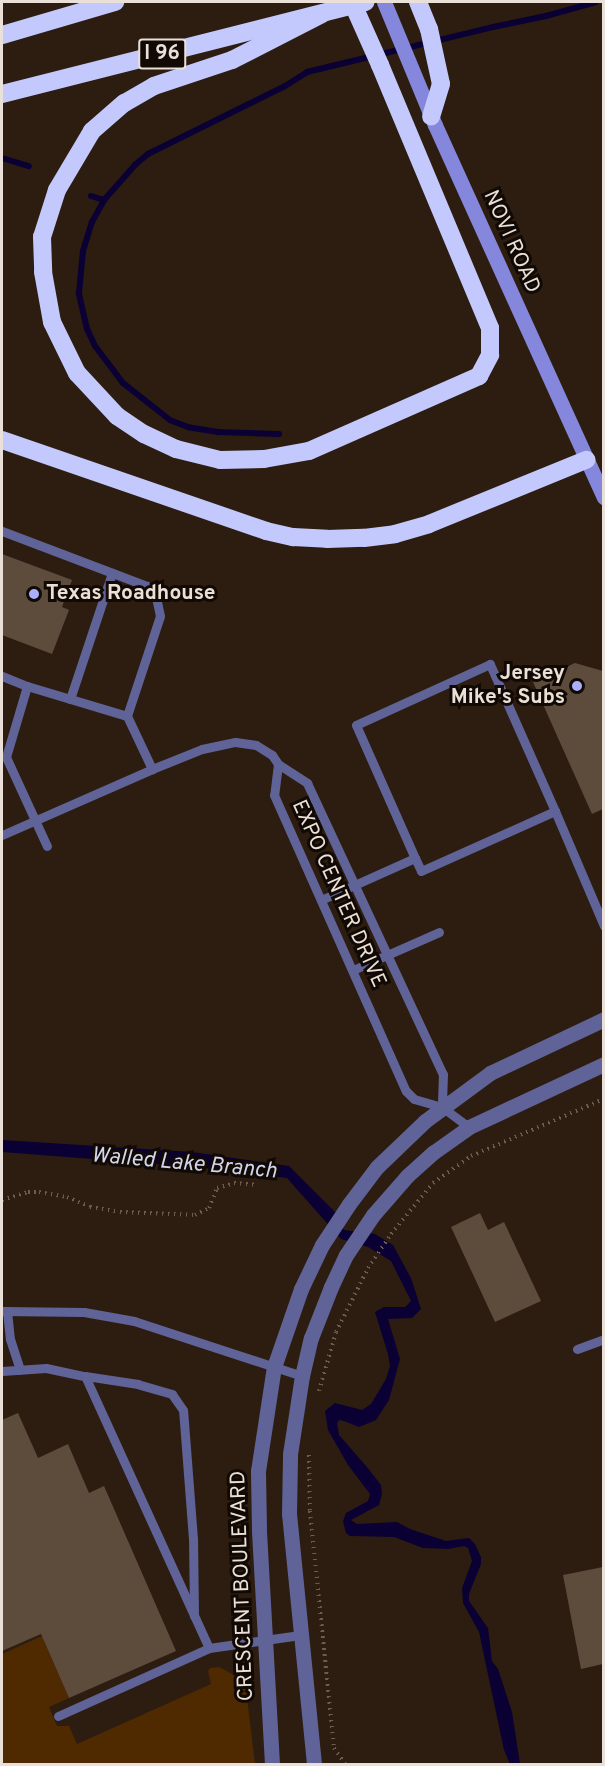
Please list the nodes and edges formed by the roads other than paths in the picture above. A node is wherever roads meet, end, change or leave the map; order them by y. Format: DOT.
graph roads {
  1 [pos="115,2"];
  2 [pos="352,2"];
  3 [pos="366,2"];
  4 [pos="384,2"];
  5 [pos="418,2"];
  6 [pos="322,14"];
  7 [pos="2,35"];
  8 [pos="2,94"];
  9 [pos="432,116"];
  10 [pos="2,440"];
  11 [pos="586,460"];
  12 [pos="603,498"];
  13 [pos="2,531"];
  14 [pos="112,573"];
  15 [pos="2,676"];
  16 [pos="27,686"];
  17 [pos="70,699"];
  18 [pos="127,716"];
  19 [pos="4,758"];
  20 [pos="278,764"];
  21 [pos="152,768"];
  22 [pos="555,811"];
  23 [pos="35,820"];
  24 [pos="2,835"];
  25 [pos="47,846"];
  26 [pos="415,858"];
  27 [pos="355,886"];
  28 [pos="321,900"];
  29 [pos="603,926"];
  30 [pos="439,932"];
  31 [pos="387,954"];
  32 [pos="353,970"];
  33 [pos="603,1019"];
  34 [pos="603,1064"];
  35 [pos="442,1107"];
  36 [pos="469,1127"];
  37 [pos="4,1311"];
  38 [pos="603,1339"];
  39 [pos="577,1350"];
  40 [pos="274,1367"];
  41 [pos="20,1369"];
  42 [pos="2,1371"];
  43 [pos="86,1376"];
  44 [pos="302,1376"];
  45 [pos="194,1616"];
  46 [pos="300,1635"];
  47 [pos="265,1639"];
  48 [pos="209,1648"];
  49 [pos="58,1716"];
  50 [pos="272,1764"];
  51 [pos="314,1764"];
  1 -- 7 [label="highway"];
  2 -- 6 [label="highway, bridge"];
  3 -- 6 [label="highway, I 96"];
  4 -- 9 [label="main road, NOVI ROAD"];
  5 -- 9 [label="highway"];
  6 -- 8 [label="highway, I 96"];
  9 -- 11 [label="main road, NOVI ROAD"];
  10 -- 11 [label="highway"];
  11 -- 12 [label="main road, NOVI ROAD"];
  13 -- 14 [label="lane"];
  14 -- 17 [label="lane"];
  14 -- 18 [label="lane"];
  15 -- 16 [label="lane"];
  16 -- 17 [label="lane"];
  16 -- 19 [label="lane"];
  17 -- 18 [label="lane"];
  18 -- 21 [label="lane"];
  19 -- 23 [label="lane"];
  20 -- 21 [label="lane"];
  20 -- 27 [label="lane, EXPO CENTER DRIVE"];
  20 -- 28 [label="lane, EXPO CENTER DRIVE"];
  21 -- 23 [label="lane"];
  22 -- 26 [label="lane"];
  22 -- 26 [label="lane"];
  22 -- 29 [label="lane"];
  23 -- 24 [label="lane"];
  23 -- 25 [label="lane"];
  26 -- 27 [label="lane"];
  27 -- 28 [label="lane"];
  27 -- 31 [label="lane, EXPO CENTER DRIVE"];
  28 -- 32 [label="lane, EXPO CENTER DRIVE"];
  30 -- 31 [label="lane"];
  31 -- 32 [label="lane"];
  31 -- 35 [label="lane, EXPO CENTER DRIVE"];
  32 -- 35 [label="lane, EXPO CENTER DRIVE"];
  33 -- 35 [label="street, CRESCENT BOULEVARD"];
  34 -- 36 [label="street"];
  35 -- 36 [label="lane, EXPO CENTER DRIVE"];
  35 -- 40 [label="street, CRESCENT BOULEVARD"];
  36 -- 44 [label="street"];
  37 -- 40 [label="lane"];
  37 -- 41 [label="lane"];
  38 -- 39 [label="lane"];
  40 -- 44 [label="lane"];
  40 -- 47 [label="street, CRESCENT BOULEVARD"];
  41 -- 42 [label="lane"];
  41 -- 43 [label="lane"];
  43 -- 45 [label="lane"];
  43 -- 45 [label="lane"];
  44 -- 46 [label="street"];
  45 -- 48 [label="lane"];
  46 -- 47 [label="lane"];
  46 -- 51 [label="street"];
  47 -- 48 [label="lane"];
  47 -- 50 [label="street, CRESCENT BOULEVARD"];
  48 -- 49 [label="lane"];
}
